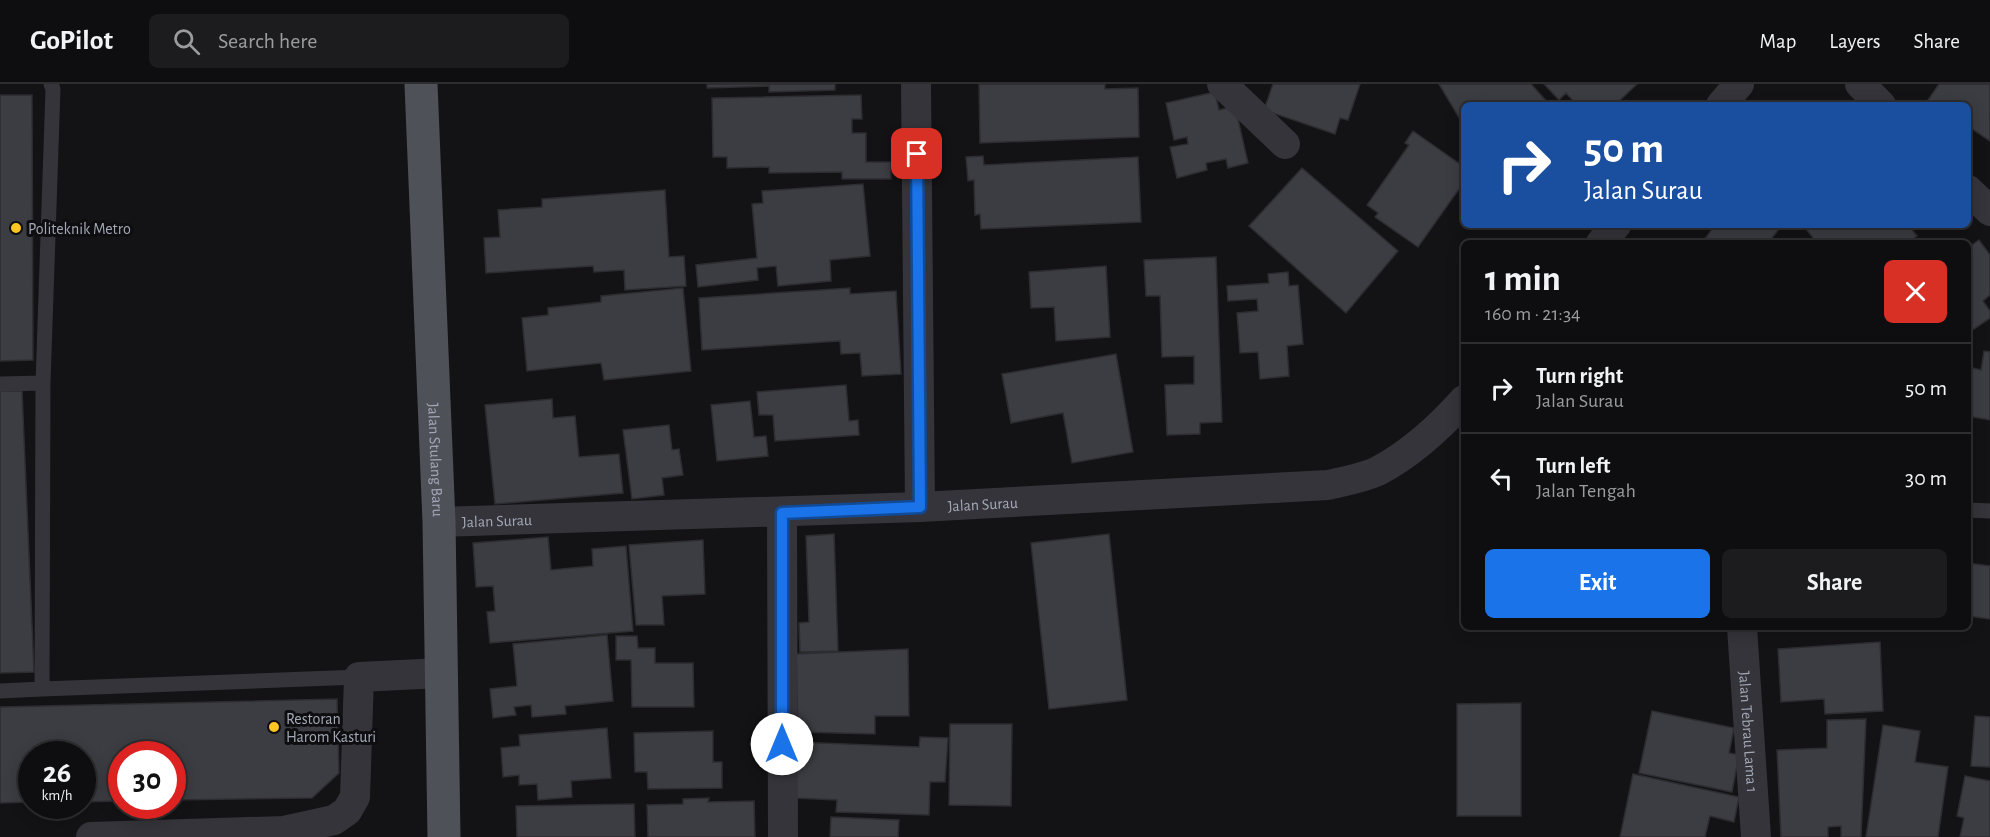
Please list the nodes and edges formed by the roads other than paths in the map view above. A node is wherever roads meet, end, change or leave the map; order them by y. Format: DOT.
graph roads {
  1 [pos="51,84"];
  2 [pos="422,84"];
  3 [pos="916,84"];
  4 [pos="1222,84"];
  5 [pos="1739,84"];
  6 [pos="1860,84"];
  7 [pos="1724,102"];
  8 [pos="1878,102"];
  9 [pos="1285,144"];
  10 [pos="1971,193"];
  11 [pos="1990,211"];
  12 [pos="1613,228"];
  13 [pos="1603,240"];
  14 [pos="43,383"];
  15 [pos="0,384"];
  16 [pos="1461,403"];
  17 [pos="920,507"];
  18 [pos="1971,510"];
  19 [pos="1990,511"];
  20 [pos="782,513"];
  21 [pos="439,522"];
  22 [pos="1742,630"];
  23 [pos="442,673"];
  24 [pos="358,676"];
  25 [pos="42,689"];
  26 [pos="0,691"];
  27 [pos="91,837"];
  28 [pos="444,837"];
  29 [pos="783,837"];
  30 [pos="1756,837"];
  1 -- 14 [label="lane"];
  2 -- 21 [label="main road, Jalan Stulang Baru"];
  3 -- 17 [label="street"];
  4 -- 9 [label="street"];
  5 -- 7 [label="street"];
  6 -- 8 [label="street"];
  10 -- 11 [label="street"];
  12 -- 13 [label="street"];
  14 -- 15 [label="lane"];
  14 -- 25 [label="lane"];
  16 -- 17 [label="street, Jalan Surau"];
  17 -- 20 [label="street, Jalan Surau"];
  18 -- 19 [label="lane"];
  20 -- 21 [label="street, Jalan Surau"];
  20 -- 29 [label="street"];
  21 -- 23 [label="main road, Jalan Stulang Baru"];
  22 -- 30 [label="street, Jalan Tebrau Lama 1"];
  23 -- 24 [label="street"];
  23 -- 28 [label="main road, Jalan Stulang Baru"];
  24 -- 25 [label="lane"];
  24 -- 27 [label="street"];
  25 -- 26 [label="lane"];
}
